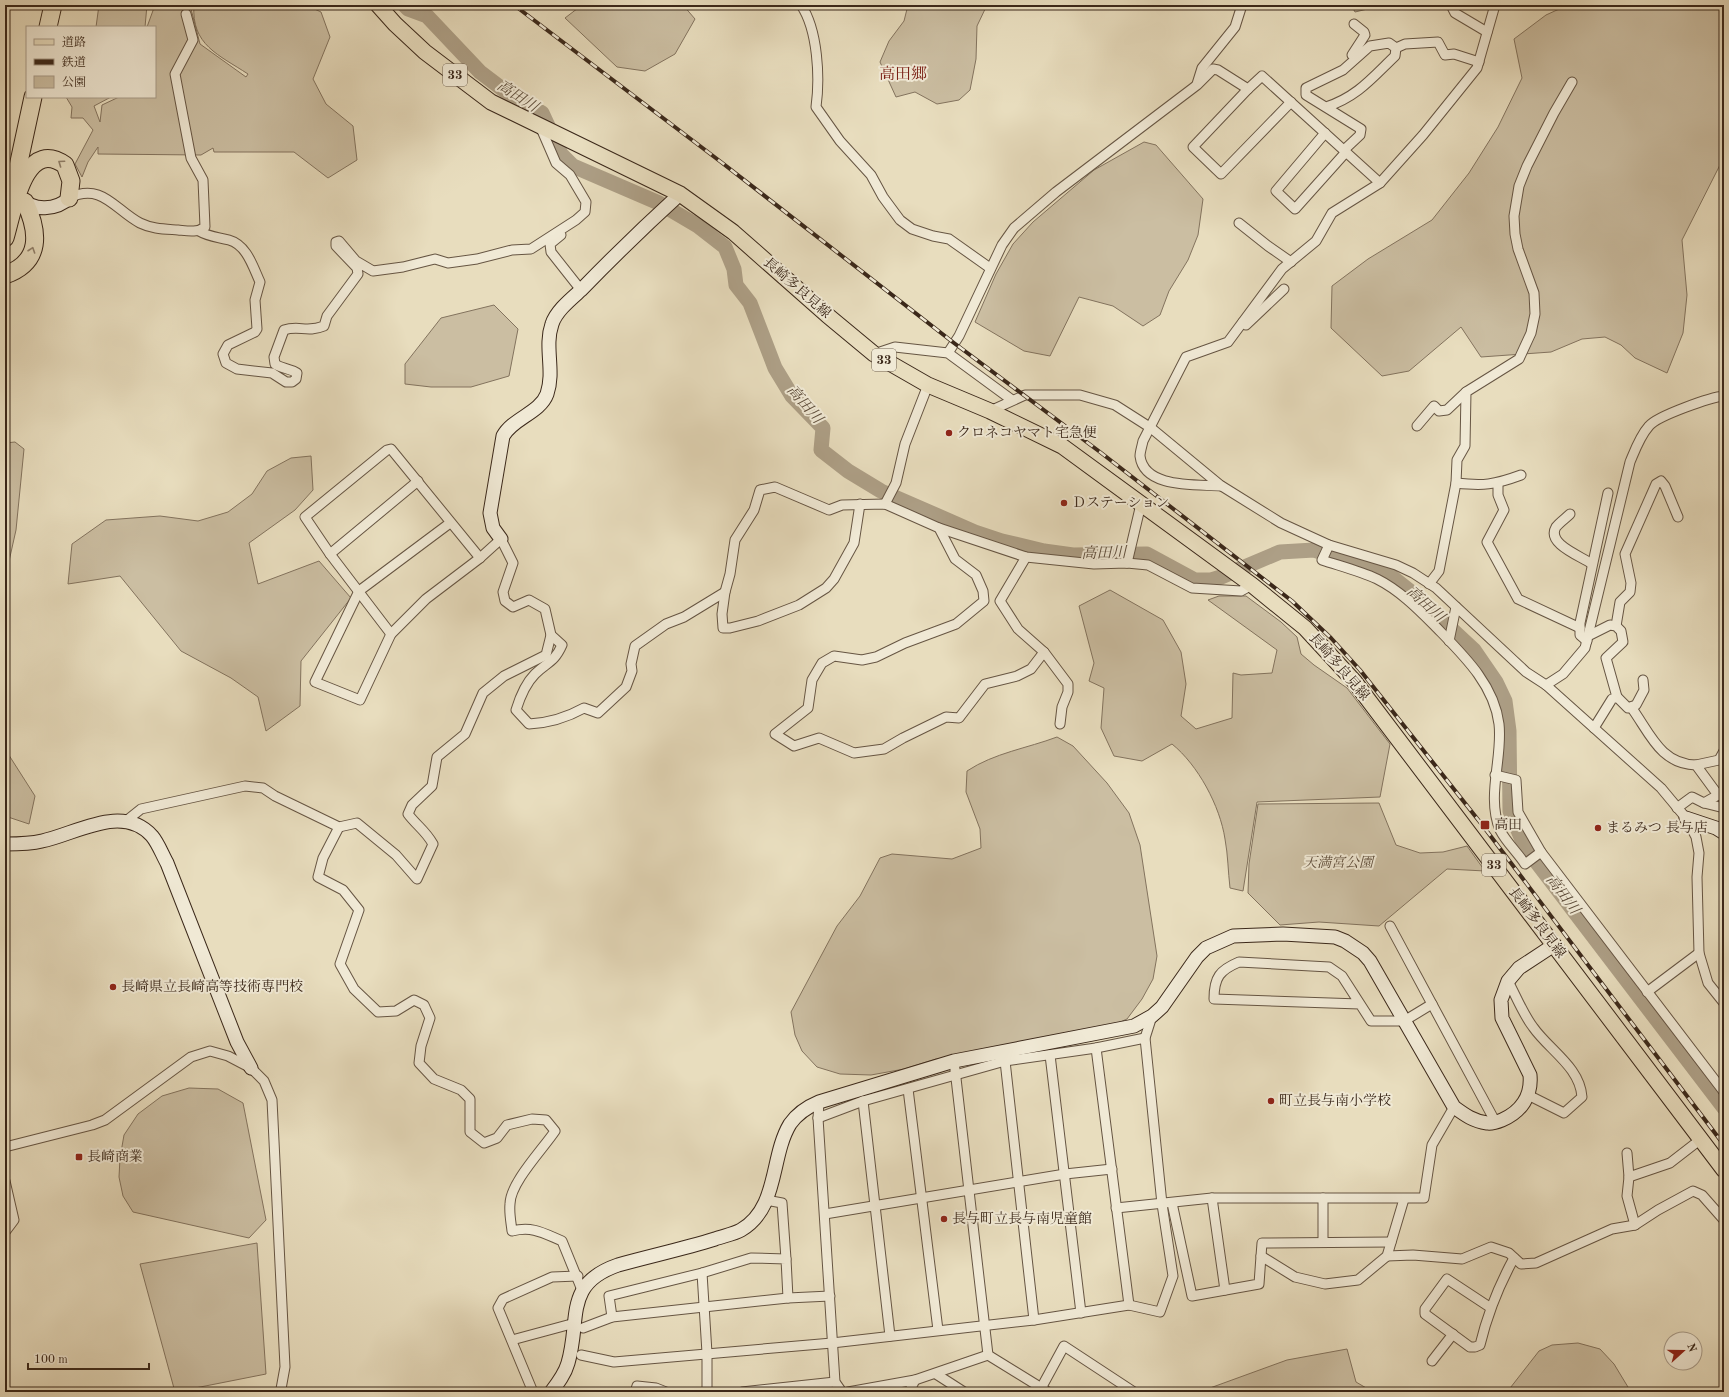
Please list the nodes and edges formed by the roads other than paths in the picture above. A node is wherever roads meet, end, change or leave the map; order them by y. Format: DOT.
graph roads {
  1 [pos="48,5"];
  2 [pos="53,5"];
  3 [pos="378,5"];
  4 [pos="801,5"];
  5 [pos="1242,5"];
  6 [pos="1451,5"];
  7 [pos="1495,5"];
  8 [pos="186,14"];
  9 [pos="1354,24"];
  10 [pos="43,26"];
  11 [pos="48,26"];
  12 [pos="1487,32"];
  13 [pos="1396,48"];
  14 [pos="1479,62"];
  15 [pos="1340,72"];
  16 [pos="1572,82"];
  17 [pos="1197,85"];
  18 [pos="1248,89"];
  19 [pos="28,98"];
  20 [pos="33,98"];
  21 [pos="1291,102"];
  22 [pos="1326,107"];
  23 [pos="542,127"];
  24 [pos="1325,133"];
  25 [pos="1345,151"];
  26 [pos="1380,183"];
  27 [pos="677,197"];
  28 [pos="69,198"];
  29 [pos="17,200"];
  30 [pos="576,220"];
  31 [pos="1239,223"];
  32 [pos="5,224"];
  33 [pos="199,231"];
  34 [pos="5,238"];
  35 [pos="1291,262"];
  36 [pos="990,268"];
  37 [pos="5,275"];
  38 [pos="1284,289"];
  39 [pos="581,290"];
  40 [pos="1242,322"];
  41 [pos="948,353"];
  42 [pos="874,354"];
  43 [pos="928,385"];
  44 [pos="1466,392"];
  45 [pos="1724,396"];
  46 [pos="1012,400"];
  47 [pos="990,410"];
  48 [pos="1417,426"];
  49 [pos="1151,428"];
  50 [pos="1521,474"];
  51 [pos="418,481"];
  52 [pos="1456,483"];
  53 [pos="1498,483"];
  54 [pos="1221,486"];
  55 [pos="1608,493"];
  56 [pos="886,502"];
  57 [pos="860,504"];
  58 [pos="1141,504"];
  59 [pos="1570,514"];
  60 [pos="1678,518"];
  61 [pos="450,523"];
  62 [pos="939,528"];
  63 [pos="502,538"];
  64 [pos="1328,546"];
  65 [pos="330,554"];
  66 [pos="1026,557"];
  67 [pos="480,558"];
  68 [pos="1127,563"];
  69 [pos="1592,564"];
  70 [pos="1247,582"];
  71 [pos="1429,584"];
  72 [pos="359,591"];
  73 [pos="725,592"];
  74 [pos="1456,607"];
  75 [pos="1616,626"];
  76 [pos="1580,628"];
  77 [pos="391,634"];
  78 [pos="551,635"];
  79 [pos="1587,639"];
  80 [pos="1449,641"];
  81 [pos="1044,652"];
  82 [pos="1643,680"];
  83 [pos="1546,685"];
  84 [pos="1617,697"];
  85 [pos="1631,707"];
  86 [pos="1060,724"];
  87 [pos="1594,728"];
  88 [pos="1724,751"];
  89 [pos="1696,765"];
  90 [pos="1495,775"];
  91 [pos="1704,803"];
  92 [pos="1677,808"];
  93 [pos="1724,808"];
  94 [pos="1686,818"];
  95 [pos="126,821"];
  96 [pos="339,827"];
  97 [pos="1724,833"];
  98 [pos="5,844"];
  99 [pos="1541,852"];
  100 [pos="1390,926"];
  101 [pos="1554,946"];
  102 [pos="1699,953"];
  103 [pos="1508,981"];
  104 [pos="1647,992"];
  105 [pos="1724,1003"];
  106 [pos="1360,1004"];
  107 [pos="1432,1004"];
  108 [pos="1152,1016"];
  109 [pos="1404,1021"];
  110 [pos="1145,1038"];
  111 [pos="1096,1048"];
  112 [pos="1050,1055"];
  113 [pos="954,1061"];
  114 [pos="1005,1061"];
  115 [pos="251,1068"];
  116 [pos="956,1076"];
  117 [pos="908,1088"];
  118 [pos="1724,1092"];
  119 [pos="1528,1095"];
  120 [pos="863,1101"];
  121 [pos="819,1102"];
  122 [pos="1454,1107"];
  123 [pos="818,1118"];
  124 [pos="1496,1123"];
  125 [pos="1701,1139"];
  126 [pos="5,1147"];
  127 [pos="1627,1153"];
  128 [pos="1112,1169"];
  129 [pos="1724,1170"];
  130 [pos="1065,1174"];
  131 [pos="1629,1177"];
  132 [pos="5,1181"];
  133 [pos="1018,1182"];
  134 [pos="969,1190"];
  135 [pos="922,1198"];
  136 [pos="1212,1198"];
  137 [pos="1323,1198"];
  138 [pos="1404,1199"];
  139 [pos="766,1200"];
  140 [pos="1172,1203"];
  141 [pos="1162,1204"];
  142 [pos="874,1207"];
  143 [pos="1116,1208"];
  144 [pos="825,1214"];
  145 [pos="1724,1220"];
  146 [pos="1635,1225"];
  147 [pos="5,1232"];
  148 [pos="1323,1242"];
  149 [pos="1391,1242"];
  150 [pos="1261,1256"];
  151 [pos="1387,1256"];
  152 [pos="1514,1258"];
  153 [pos="786,1259"];
  154 [pos="702,1273"];
  155 [pos="578,1276"];
  156 [pos="582,1290"];
  157 [pos="1225,1290"];
  158 [pos="830,1296"];
  159 [pos="788,1298"];
  160 [pos="1129,1304"];
  161 [pos="703,1307"];
  162 [pos="1490,1308"];
  163 [pos="1081,1313"];
  164 [pos="612,1317"];
  165 [pos="1034,1320"];
  166 [pos="985,1325"];
  167 [pos="579,1326"];
  168 [pos="938,1330"];
  169 [pos="1453,1334"];
  170 [pos="890,1336"];
  171 [pos="512,1340"];
  172 [pos="832,1343"];
  173 [pos="707,1353"];
  174 [pos="988,1355"];
  175 [pos="581,1356"];
  176 [pos="1432,1362"];
  177 [pos="936,1374"];
  178 [pos="915,1380"];
  179 [pos="835,1382"];
  180 [pos="1042,1391"];
  181 [pos="279,1392"];
  182 [pos="534,1392"];
  183 [pos="551,1392"];
  184 [pos="635,1392"];
  185 [pos="666,1392"];
  186 [pos="707,1392"];
  187 [pos="742,1392"];
  188 [pos="842,1392"];
  189 [pos="848,1392"];
  190 [pos="908,1392"];
  191 [pos="964,1392"];
  192 [pos="1134,1392"];
  1 -- 10 [label="highway"];
  2 -- 11 [label="highway"];
  3 -- 23 [label="main road, 長崎多良見線 / 33"];
  4 -- 36 [label="street"];
  5 -- 17 [label="street"];
  6 -- 12 [label="street"];
  7 -- 12 [label="street"];
  8 -- 33 [label="street"];
  9 -- 15 [label="street"];
  12 -- 14 [label="street"];
  13 -- 14 [label="street"];
  13 -- 15 [label="street"];
  13 -- 22 [label="street"];
  14 -- 26 [label="street"];
  15 -- 22 [label="street"];
  16 -- 44 [label="street"];
  17 -- 18 [label="street"];
  17 -- 36 [label="street"];
  18 -- 21 [label="street"];
  18 -- 21 [label="street"];
  19 -- 29 [label="highway"];
  20 -- 32 [label="highway"];
  21 -- 24 [label="street"];
  22 -- 25 [label="street"];
  23 -- 27 [label="main road, 長崎多良見線 / 33"];
  23 -- 30 [label="street"];
  24 -- 25 [label="street"];
  24 -- 25 [label="street"];
  25 -- 26 [label="street"];
  26 -- 35 [label="street"];
  27 -- 39 [label="street"];
  27 -- 42 [label="main road, 長崎多良見線 / 33"];
  28 -- 29 [label="street"];
  28 -- 33 [label="street"];
  28 -- 34 [label="highway, one-way"];
  37 -- 29 [label="highway, one-way"];
  30 -- 33 [label="street"];
  30 -- 39 [label="street"];
  31 -- 35 [label="street"];
  35 -- 40 [label="street"];
  36 -- 41 [label="street"];
  38 -- 40 [label="street"];
  39 -- 63 [label="street"];
  40 -- 49 [label="street"];
  41 -- 42 [label="street"];
  41 -- 46 [label="street"];
  42 -- 43 [label="main road, 長崎多良見線 / 33"];
  43 -- 47 [label="main road, 長崎多良見線 / 33"];
  43 -- 56 [label="street"];
  44 -- 48 [label="street"];
  44 -- 52 [label="street"];
  45 -- 79 [label="street"];
  46 -- 47 [label="street"];
  46 -- 49 [label="street"];
  47 -- 58 [label="main road, 長崎多良見線 / 33"];
  49 -- 54 [label="street"];
  49 -- 54 [label="street"];
  50 -- 53 [label="street"];
  51 -- 61 [label="street"];
  51 -- 65 [label="street"];
  51 -- 65 [label="street"];
  52 -- 53 [label="street"];
  52 -- 71 [label="street"];
  53 -- 76 [label="street"];
  54 -- 64 [label="street"];
  55 -- 69 [label="street"];
  56 -- 57 [label="street"];
  56 -- 62 [label="street"];
  57 -- 73 [label="street"];
  57 -- 73 [label="street"];
  58 -- 68 [label="street"];
  58 -- 70 [label="main road, 長崎多良見線 / 33"];
  59 -- 69 [label="street"];
  60 -- 75 [label="street"];
  61 -- 67 [label="street"];
  61 -- 72 [label="street"];
  62 -- 66 [label="street"];
  62 -- 81 [label="street"];
  63 -- 67 [label="street"];
  63 -- 78 [label="street"];
  64 -- 71 [label="street"];
  64 -- 80 [label="street"];
  65 -- 72 [label="street"];
  66 -- 68 [label="street"];
  66 -- 81 [label="street"];
  67 -- 77 [label="street"];
  68 -- 70 [label="street"];
  69 -- 76 [label="street"];
  70 -- 101 [label="main road, 長崎多良見線 / 33"];
  71 -- 74 [label="street"];
  72 -- 77 [label="street"];
  72 -- 77 [label="street"];
  73 -- 78 [label="street"];
  74 -- 80 [label="street"];
  74 -- 83 [label="street"];
  75 -- 79 [label="street"];
  75 -- 84 [label="street"];
  76 -- 79 [label="street"];
  78 -- 96 [label="street"];
  79 -- 83 [label="street"];
  80 -- 90 [label="street"];
  81 -- 86 [label="street"];
  82 -- 85 [label="street"];
  83 -- 87 [label="street"];
  84 -- 85 [label="street"];
  84 -- 87 [label="street"];
  85 -- 89 [label="street"];
  87 -- 92 [label="street"];
  88 -- 89 [label="street"];
  89 -- 91 [label="street"];
  90 -- 99 [label="street"];
  90 -- 99 [label="street"];
  91 -- 92 [label="street"];
  91 -- 93 [label="street"];
  92 -- 94 [label="street"];
  94 -- 97 [label="street"];
  94 -- 102 [label="street"];
  95 -- 96 [label="street"];
  95 -- 98 [label="street"];
  95 -- 115 [label="street"];
  96 -- 155 [label="street"];
  99 -- 104 [label="street"];
  100 -- 107 [label="street"];
  101 -- 103 [label="street"];
  101 -- 125 [label="main road, 長崎多良見線 / 33"];
  102 -- 104 [label="street"];
  102 -- 105 [label="street"];
  103 -- 119 [label="street"];
  103 -- 119 [label="street"];
  104 -- 118 [label="street"];
  106 -- 106 [label="street"];
  106 -- 109 [label="street"];
  107 -- 109 [label="street"];
  107 -- 124 [label="street"];
  108 -- 109 [label="street"];
  108 -- 110 [label="street"];
  108 -- 113 [label="street"];
  109 -- 122 [label="street"];
  110 -- 111 [label="street"];
  110 -- 141 [label="street"];
  111 -- 112 [label="street"];
  111 -- 128 [label="street"];
  112 -- 114 [label="street"];
  112 -- 130 [label="street"];
  113 -- 116 [label="street"];
  113 -- 121 [label="street"];
  114 -- 116 [label="street"];
  114 -- 133 [label="street"];
  115 -- 126 [label="street"];
  115 -- 181 [label="street"];
  116 -- 117 [label="street"];
  116 -- 134 [label="street"];
  117 -- 120 [label="street"];
  117 -- 135 [label="street"];
  119 -- 124 [label="street"];
  120 -- 123 [label="street"];
  120 -- 142 [label="street"];
  121 -- 123 [label="street"];
  121 -- 139 [label="street"];
  122 -- 124 [label="street"];
  122 -- 138 [label="street"];
  123 -- 144 [label="street"];
  125 -- 129 [label="main road, 長崎多良見線 / 33"];
  125 -- 131 [label="street"];
  127 -- 131 [label="street"];
  128 -- 130 [label="street"];
  128 -- 143 [label="street"];
  130 -- 133 [label="street"];
  130 -- 163 [label="street"];
  131 -- 146 [label="street"];
  132 -- 147 [label="street"];
  133 -- 134 [label="street"];
  133 -- 165 [label="street"];
  134 -- 135 [label="street"];
  134 -- 166 [label="street"];
  135 -- 142 [label="street"];
  135 -- 168 [label="street"];
  136 -- 137 [label="street"];
  136 -- 140 [label="street"];
  136 -- 157 [label="street"];
  137 -- 138 [label="street"];
  137 -- 148 [label="street"];
  138 -- 149 [label="street"];
  139 -- 153 [label="street"];
  139 -- 156 [label="street"];
  140 -- 141 [label="street"];
  140 -- 157 [label="street"];
  141 -- 143 [label="street"];
  141 -- 160 [label="street"];
  142 -- 144 [label="street"];
  142 -- 170 [label="street"];
  143 -- 160 [label="street"];
  144 -- 158 [label="street"];
  145 -- 146 [label="street"];
  146 -- 152 [label="street"];
  148 -- 149 [label="street"];
  148 -- 150 [label="street"];
  149 -- 151 [label="street"];
  150 -- 151 [label="street"];
  150 -- 157 [label="street"];
  151 -- 152 [label="street"];
  152 -- 162 [label="street"];
  153 -- 154 [label="street"];
  153 -- 159 [label="street"];
  154 -- 161 [label="street"];
  154 -- 164 [label="street"];
  155 -- 156 [label="street"];
  155 -- 171 [label="street"];
  156 -- 167 [label="street"];
  158 -- 159 [label="street"];
  158 -- 172 [label="street"];
  159 -- 161 [label="street"];
  160 -- 163 [label="street"];
  161 -- 164 [label="street"];
  161 -- 173 [label="street"];
  162 -- 169 [label="street"];
  162 -- 169 [label="street"];
  163 -- 165 [label="street"];
  164 -- 167 [label="street"];
  165 -- 166 [label="street"];
  166 -- 168 [label="street"];
  166 -- 174 [label="street"];
  167 -- 171 [label="street"];
  167 -- 183 [label="street"];
  168 -- 170 [label="street"];
  169 -- 176 [label="street"];
  170 -- 172 [label="street"];
  171 -- 182 [label="street"];
  172 -- 173 [label="street"];
  172 -- 179 [label="street"];
  173 -- 175 [label="street"];
  173 -- 186 [label="street"];
  174 -- 177 [label="street"];
  174 -- 180 [label="street"];
  177 -- 178 [label="street"];
  177 -- 191 [label="street"];
  178 -- 189 [label="street"];
  178 -- 190 [label="street"];
  179 -- 187 [label="street"];
  179 -- 188 [label="street"];
  180 -- 192 [label="street"];
  184 -- 185 [label="street"];
}
